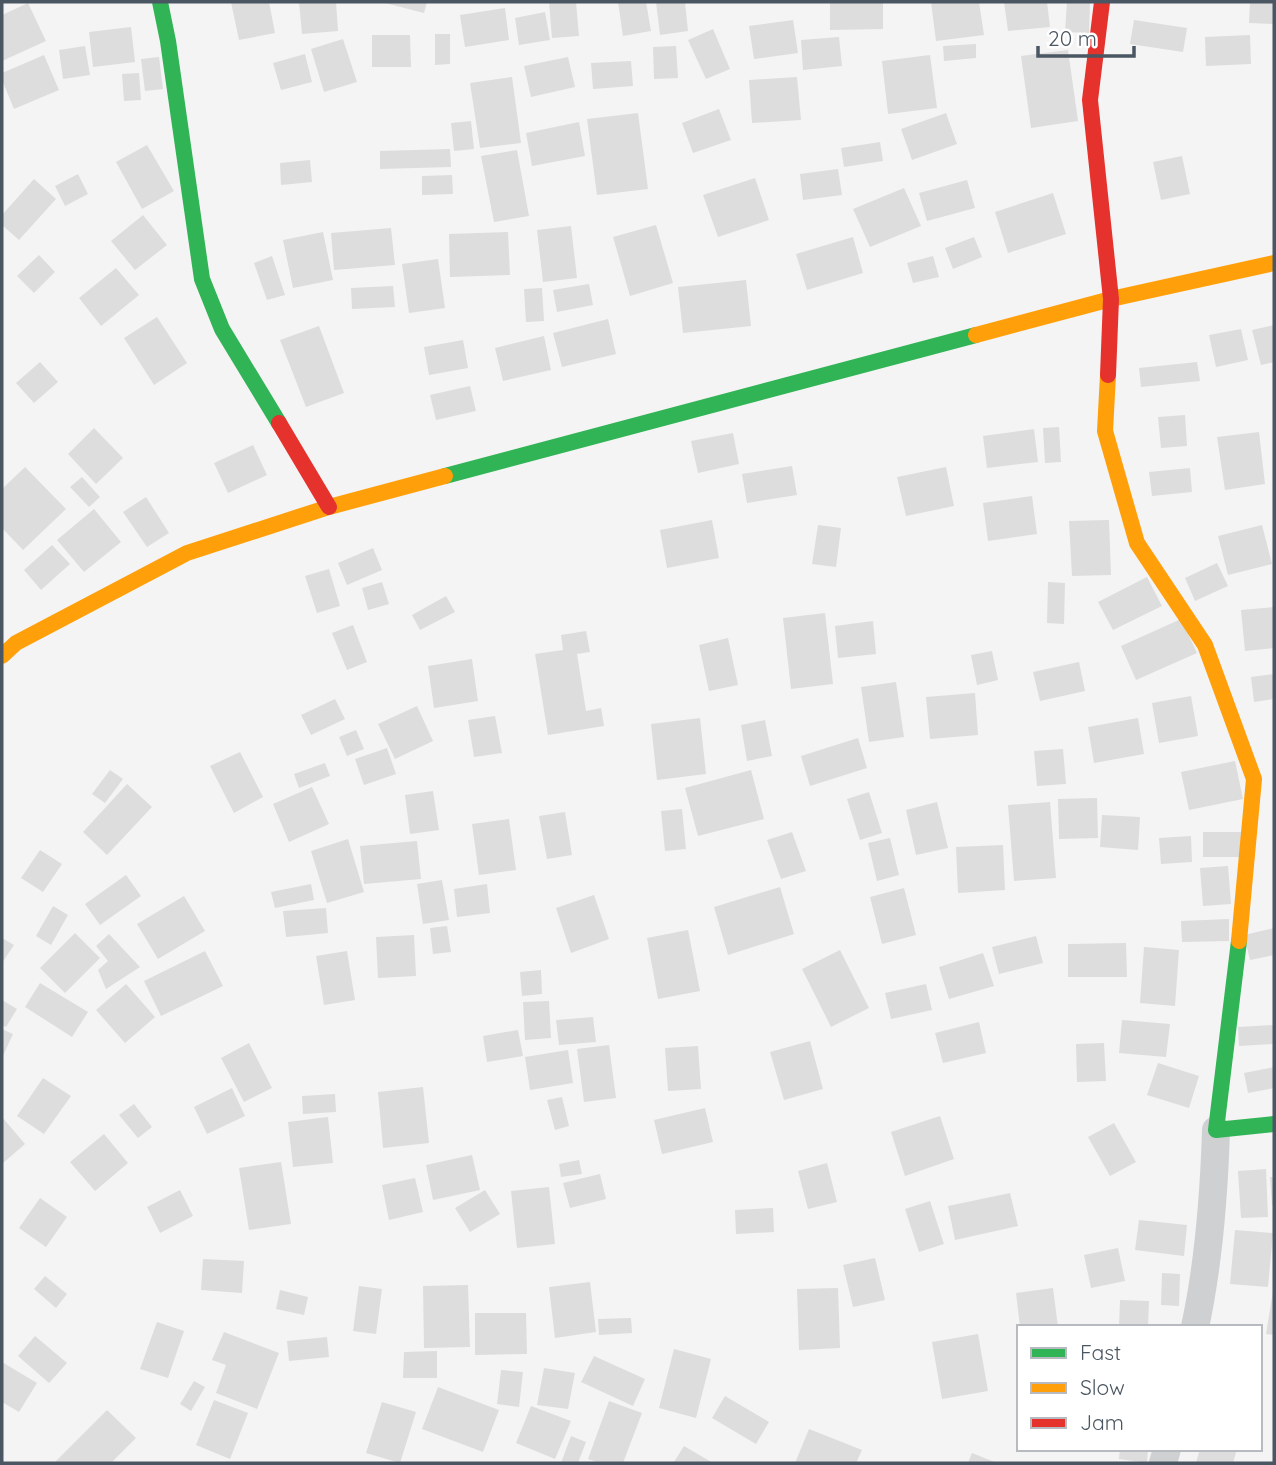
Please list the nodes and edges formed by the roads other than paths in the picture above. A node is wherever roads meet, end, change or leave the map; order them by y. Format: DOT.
graph roads {
  1 [pos="160,2"];
  2 [pos="1102,2"];
  3 [pos="1274,263"];
  4 [pos="1111,299"];
  5 [pos="329,507"];
  6 [pos="7,643"];
  7 [pos="1274,1124"];
  8 [pos="1216,1130"];
  9 [pos="1195,1325"];
  1 -- 5 [label="street"];
  2 -- 4 [label="street"];
  3 -- 4 [label="street"];
  4 -- 5 [label="street"];
  4 -- 8 [label="street"];
  5 -- 6 [label="street"];
  7 -- 8 [label="street"];
  8 -- 9 [label="street"];
}
